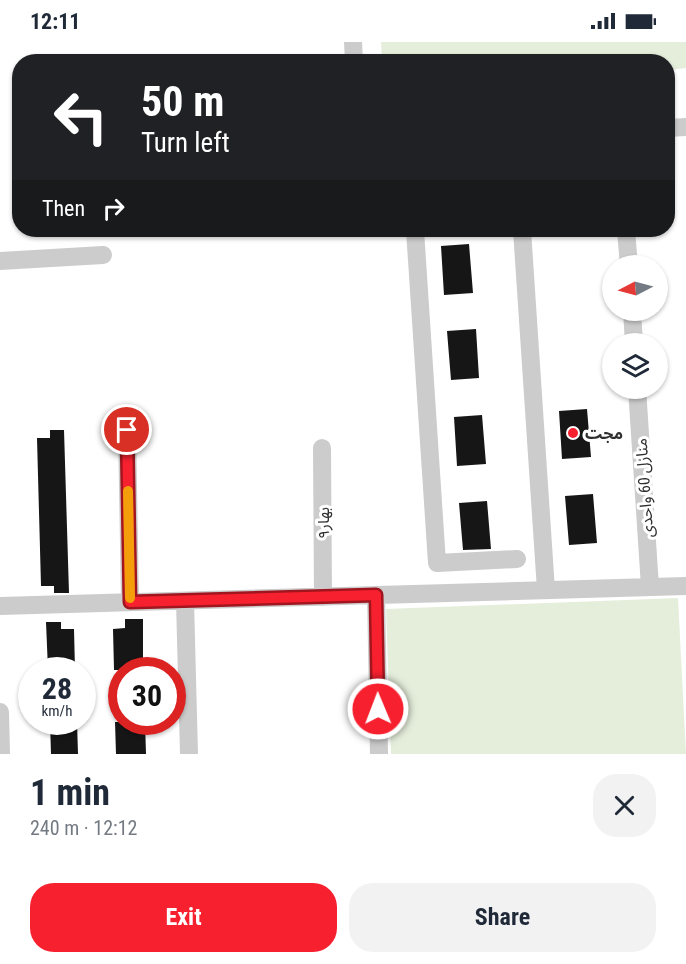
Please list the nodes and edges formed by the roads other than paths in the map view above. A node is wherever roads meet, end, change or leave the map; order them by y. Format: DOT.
graph roads {
  1 [pos="415,237"];
  2 [pos="522,237"];
  3 [pos="627,237"];
  4 [pos="103,255"];
  5 [pos="628,255"];
  6 [pos="0,261"];
  7 [pos="638,399"];
  8 [pos="127,430"];
  9 [pos="322,448"];
  10 [pos="518,559"];
  11 [pos="686,586"];
  12 [pos="650,587"];
  13 [pos="546,590"];
  14 [pos="376,595"];
  15 [pos="323,597"];
  16 [pos="184,601"];
  17 [pos="130,602"];
  18 [pos="0,606"];
  19 [pos="0,712"];
  20 [pos="1,754"];
  21 [pos="189,754"];
  22 [pos="380,754"];
  1 -- 10 [label="street"];
  2 -- 13 [label="street"];
  3 -- 5 [label="street"];
  4 -- 6 [label="street"];
  7 -- 12 [label="street, منازل 60 واحدی"];
  8 -- 17 [label="street"];
  9 -- 15 [label="street, بهار۹"];
  11 -- 12 [label="street"];
  12 -- 13 [label="street"];
  13 -- 14 [label="street"];
  14 -- 15 [label="street"];
  14 -- 22 [label="street"];
  15 -- 16 [label="street"];
  16 -- 17 [label="street"];
  16 -- 21 [label="street"];
  17 -- 18 [label="street"];
  19 -- 20 [label="street"];
}
